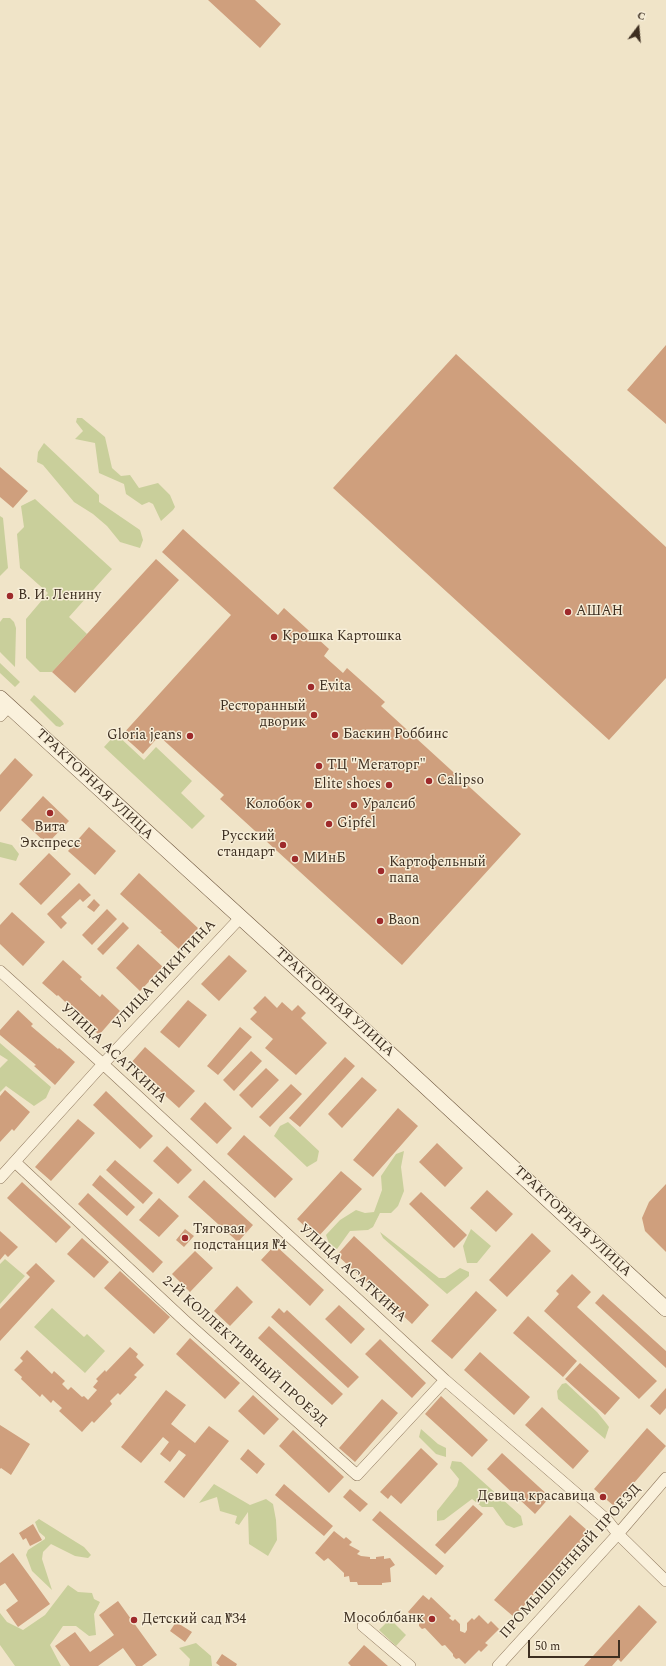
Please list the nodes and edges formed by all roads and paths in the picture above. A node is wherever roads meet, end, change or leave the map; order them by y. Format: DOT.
graph roads {
  1 [pos="3,707"];
  2 [pos="240,918"];
  3 [pos="0,971"];
  4 [pos="103,1064"];
  5 [pos="15,1162"];
  6 [pos="0,1178"];
  7 [pos="666,1309"];
  8 [pos="445,1380"];
  9 [pos="666,1478"];
  10 [pos="618,1534"];
  11 [pos="666,1581"];
  12 [pos="363,1626"];
  13 [pos="410,1666"];
  14 [pos="498,1666"];
  1 -- 2 [label="main road, ТРАКТОРНАЯ УЛИЦА"];
  2 -- 4 [label="street, УЛИЦА НИКИТИНА"];
  2 -- 7 [label="main road, ТРАКТОРНАЯ УЛИЦА"];
  3 -- 4 [label="street, УЛИЦА АСАТКИНА"];
  4 -- 5 [label="street, УЛИЦА НИКИТИНА"];
  4 -- 8 [label="street, УЛИЦА АСАТКИНА"];
  5 -- 6 [label="street, УЛИЦА НИКИТИНА"];
  5 -- 8 [label="street, 2-Й КОЛЛЕКТИВНЫЙ ПРОЕЗД"];
  8 -- 10 [label="street, УЛИЦА АСАТКИНА"];
  9 -- 10 [label="street, ПРОМЫШЛЕННЫЙ ПРОЕЗД"];
  10 -- 11 [label="street, УЛИЦА АСАТКИНА"];
  10 -- 14 [label="street, ПРОМЫШЛЕННЫЙ ПРОЕЗД"];
  12 -- 13 [label="street"];
}
